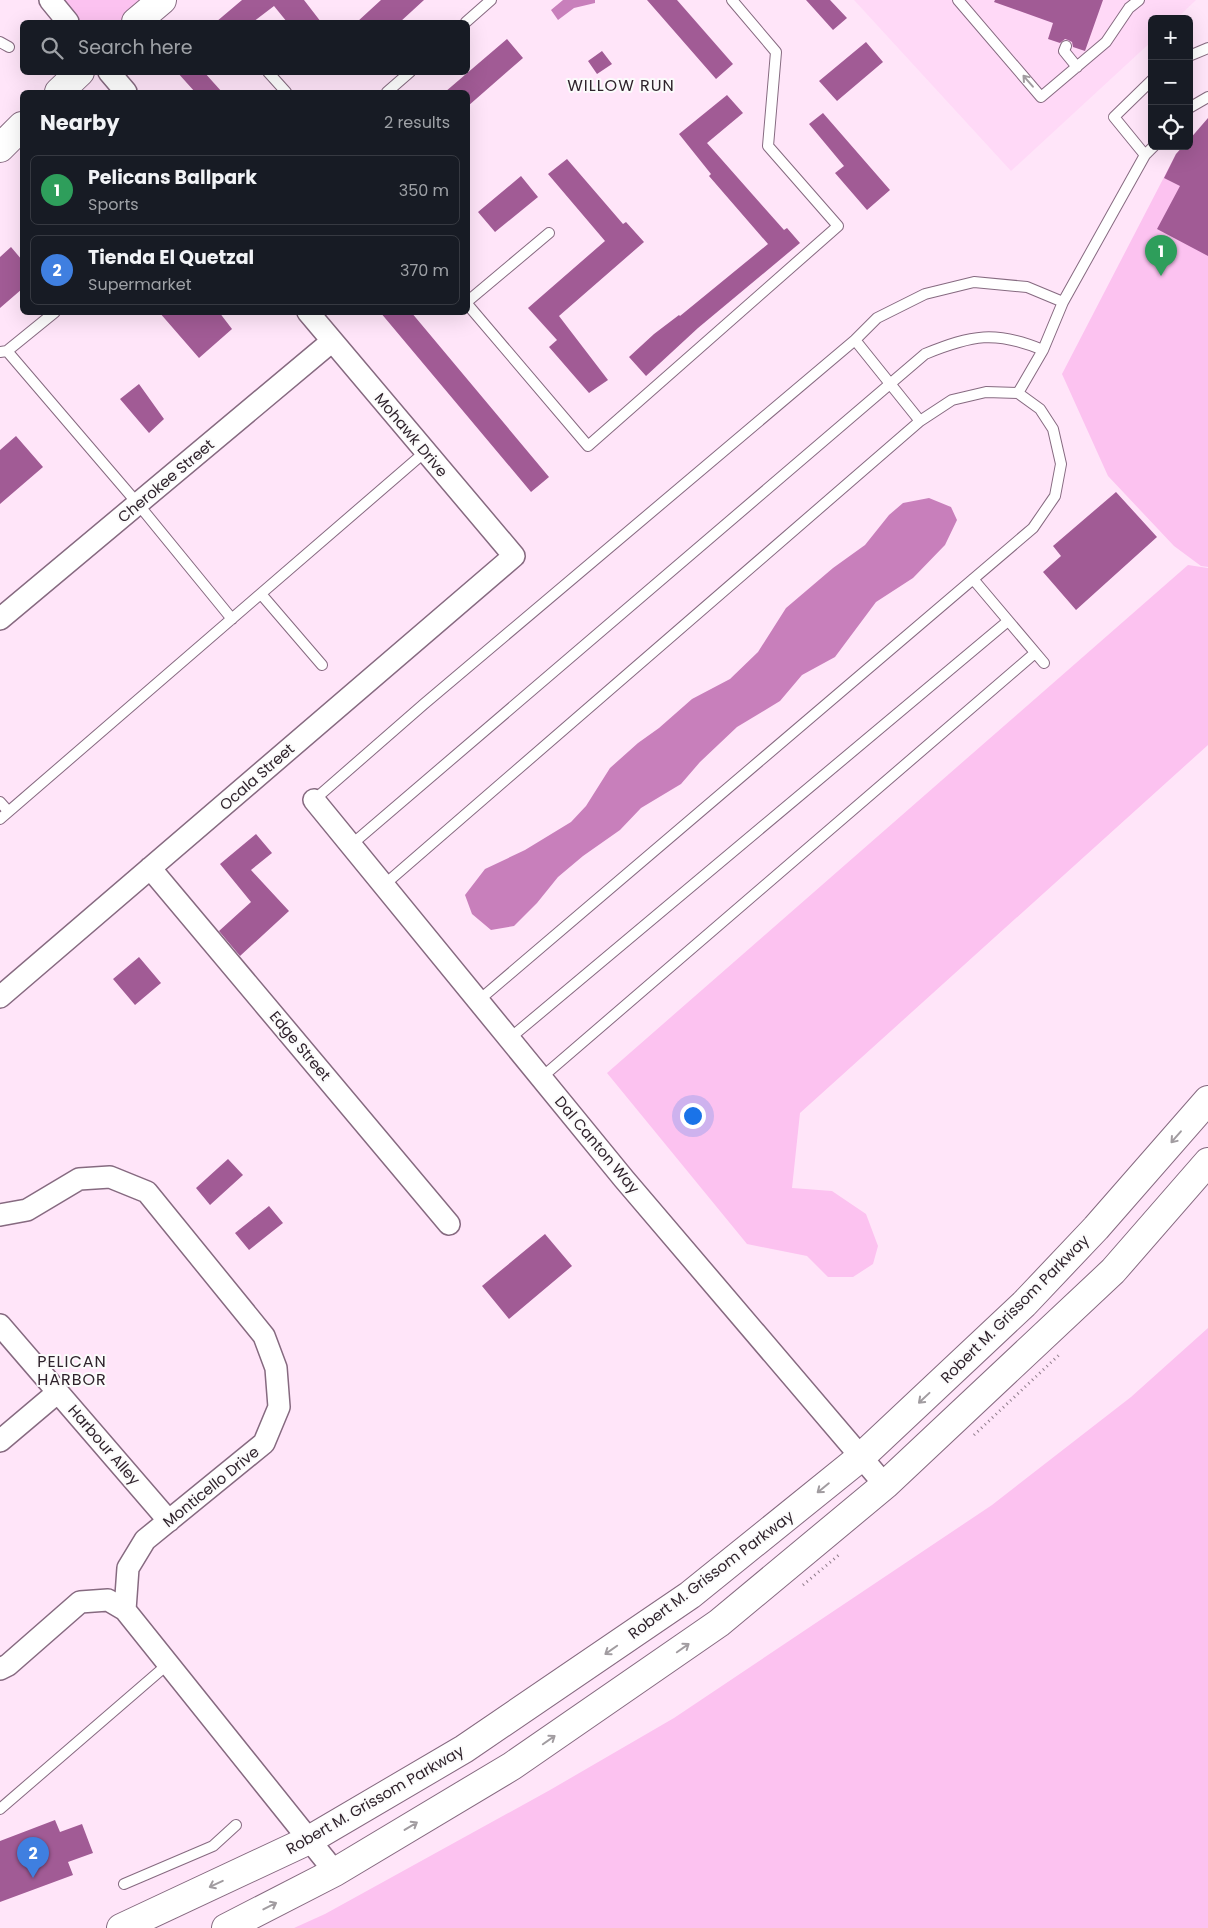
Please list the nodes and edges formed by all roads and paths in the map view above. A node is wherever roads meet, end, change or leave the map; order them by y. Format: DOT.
graph roads {
  1 [pos="50,0"];
  2 [pos="162,0"];
  3 [pos="491,0"];
  4 [pos="732,0"];
  5 [pos="958,0"];
  6 [pos="1139,0"];
  7 [pos="66,20"];
  8 [pos="138,20"];
  9 [pos="468,20"];
  10 [pos="1066,46"];
  11 [pos="1208,48"];
  12 [pos="1193,54"];
  13 [pos="1077,67"];
  14 [pos="77,75"];
  15 [pos="112,75"];
  16 [pos="271,75"];
  17 [pos="407,75"];
  18 [pos="1148,84"];
  19 [pos="60,90"];
  20 [pos="124,90"];
  21 [pos="284,90"];
  22 [pos="389,90"];
  23 [pos="1208,97"];
  24 [pos="1193,106"];
  25 [pos="20,128"];
  26 [pos="0,148"];
  27 [pos="1150,150"];
  28 [pos="1145,156"];
  29 [pos="549,234"];
  30 [pos="470,299"];
  31 [pos="1063,302"];
  32 [pos="470,307"];
  33 [pos="51,315"];
  34 [pos="310,315"];
  35 [pos="855,340"];
  36 [pos="332,342"];
  37 [pos="1043,350"];
  38 [pos="4,351"];
  39 [pos="889,383"];
  40 [pos="1018,392"];
  41 [pos="920,421"];
  42 [pos="425,452"];
  43 [pos="138,504"];
  44 [pos="514,556"];
  45 [pos="973,579"];
  46 [pos="261,594"];
  47 [pos="0,619"];
  48 [pos="232,619"];
  49 [pos="1008,621"];
  50 [pos="1035,652"];
  51 [pos="1044,663"];
  52 [pos="322,665"];
  53 [pos="314,800"];
  54 [pos="0,802"];
  55 [pos="8,811"];
  56 [pos="0,819"];
  57 [pos="350,845"];
  58 [pos="150,868"];
  59 [pos="384,886"];
  60 [pos="0,997"];
  61 [pos="478,1001"];
  62 [pos="509,1039"];
  63 [pos="541,1078"];
  64 [pos="1208,1100"];
  65 [pos="1208,1162"];
  66 [pos="0,1215"];
  67 [pos="450,1224"];
  68 [pos="0,1325"];
  69 [pos="58,1392"];
  70 [pos="0,1441"];
  71 [pos="861,1457"];
  72 [pos="885,1485"];
  73 [pos="169,1521"];
  74 [pos="125,1610"];
  75 [pos="168,1664"];
  76 [pos="0,1669"];
  77 [pos="0,1809"];
  78 [pos="236,1825"];
  79 [pos="309,1840"];
  80 [pos="335,1872"];
  81 [pos="124,1884"];
  82 [pos="121,1928"];
  83 [pos="226,1928"];
  1 -- 7 [label="street"];
  2 -- 8 [label="main road"];
  3 -- 9 [label="lane"];
  4 -- 32 [label="lane"];
  13 -- 5 [label="lane, one-way"];
  6 -- 13 [label="lane"];
  10 -- 13 [label="lane"];
  11 -- 12 [label="lane"];
  14 -- 19 [label="main road"];
  15 -- 20 [label="street"];
  16 -- 21 [label="lane"];
  17 -- 22 [label="lane"];
  18 -- 28 [label="lane"];
  23 -- 24 [label="lane"];
  25 -- 26 [label="main road"];
  27 -- 28 [label="lane"];
  28 -- 31 [label="lane"];
  29 -- 30 [label="lane"];
  31 -- 35 [label="lane"];
  31 -- 37 [label="lane"];
  33 -- 38 [label="lane"];
  34 -- 36 [label="street, Mohawk Drive"];
  35 -- 39 [label="lane"];
  35 -- 53 [label="lane"];
  36 -- 42 [label="street, Mohawk Drive"];
  36 -- 43 [label="street, Cherokee Street"];
  37 -- 39 [label="lane"];
  37 -- 40 [label="lane"];
  38 -- 43 [label="lane"];
  39 -- 41 [label="lane"];
  39 -- 57 [label="lane"];
  40 -- 41 [label="lane"];
  40 -- 45 [label="lane"];
  41 -- 59 [label="lane"];
  42 -- 44 [label="street, Mohawk Drive"];
  42 -- 46 [label="lane"];
  43 -- 47 [label="street, Cherokee Street"];
  43 -- 48 [label="lane"];
  44 -- 58 [label="street, Ocala Street"];
  45 -- 49 [label="lane"];
  45 -- 61 [label="lane"];
  46 -- 48 [label="lane"];
  46 -- 52 [label="lane"];
  48 -- 55 [label="lane"];
  49 -- 50 [label="lane"];
  49 -- 62 [label="lane"];
  50 -- 51 [label="lane"];
  50 -- 63 [label="lane"];
  53 -- 57 [label="street, Dal Canton Way"];
  54 -- 55 [label="lane"];
  55 -- 56 [label="lane"];
  57 -- 59 [label="street, Dal Canton Way"];
  58 -- 60 [label="street, Ocala Street"];
  58 -- 67 [label="street, Edge Street"];
  59 -- 61 [label="street, Dal Canton Way"];
  61 -- 62 [label="street, Dal Canton Way"];
  62 -- 63 [label="street, Dal Canton Way"];
  63 -- 71 [label="street, Dal Canton Way"];
  64 -- 71 [label="main road, Robert M. Grissom Parkway, one-way"];
  65 -- 72 [label="main road"];
  66 -- 73 [label="street, Monticello Drive"];
  68 -- 69 [label="street, Harbour Alley"];
  69 -- 70 [label="street"];
  69 -- 73 [label="street, Harbour Alley"];
  71 -- 72 [label="street, Dal Canton Way"];
  71 -- 79 [label="main road, Robert M. Grissom Parkway, one-way"];
  80 -- 72 [label="main road, one-way"];
  73 -- 74 [label="street, Monticello Drive"];
  74 -- 75 [label="street"];
  74 -- 76 [label="street"];
  75 -- 77 [label="lane"];
  75 -- 79 [label="street"];
  78 -- 81 [label="lane"];
  79 -- 80 [label="street"];
  79 -- 82 [label="main road, Robert M. Grissom Parkway, one-way"];
  83 -- 80 [label="main road, one-way"];
}
